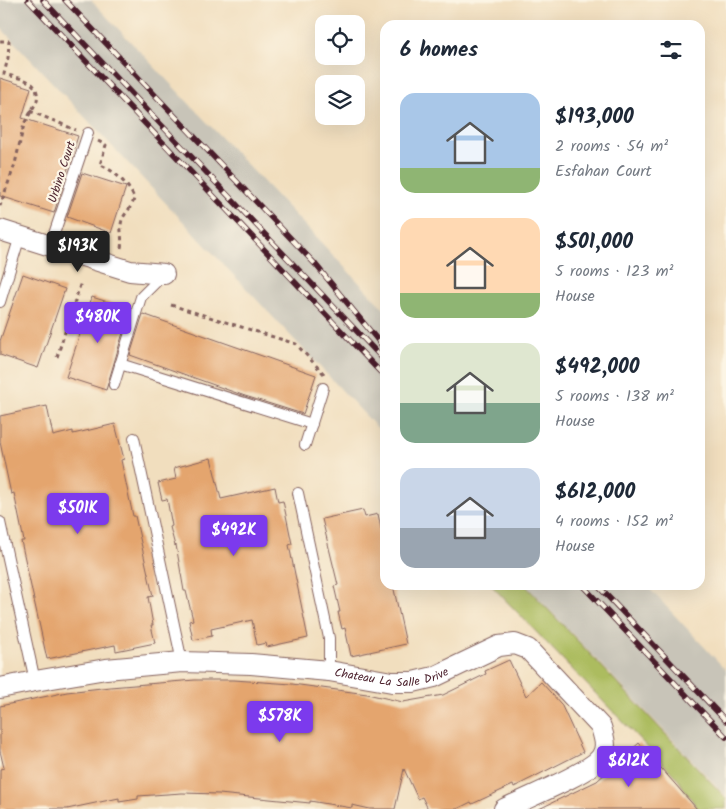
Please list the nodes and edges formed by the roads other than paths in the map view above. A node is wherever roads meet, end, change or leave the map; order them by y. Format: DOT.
graph roads {
  1 [pos="88,133"];
  2 [pos="0,230"];
  3 [pos="20,236"];
  4 [pos="50,246"];
  5 [pos="164,274"];
  6 [pos="0,302"];
  7 [pos="120,364"];
  8 [pos="114,385"];
  9 [pos="323,388"];
  10 [pos="312,424"];
  11 [pos="134,438"];
  12 [pos="305,445"];
  13 [pos="298,493"];
  14 [pos="0,522"];
  15 [pos="182,662"];
  16 [pos="329,671"];
  17 [pos="35,681"];
  18 [pos="0,688"];
  19 [pos="504,809"];
  1 -- 4 [label="lane, Urbino Court"];
  2 -- 3 [label="street"];
  3 -- 4 [label="street"];
  3 -- 6 [label="lane"];
  4 -- 5 [label="street"];
  5 -- 7 [label="lane"];
  7 -- 8 [label="lane"];
  7 -- 10 [label="lane"];
  9 -- 10 [label="lane"];
  10 -- 12 [label="lane"];
  11 -- 15 [label="lane"];
  13 -- 16 [label="lane"];
  14 -- 17 [label="lane"];
  15 -- 16 [label="street, Chateau La Salle Drive"];
  15 -- 17 [label="street, Chateau La Salle Drive"];
  16 -- 19 [label="street, Chateau La Salle Drive"];
  17 -- 18 [label="street, Chateau La Salle Drive"];
}
